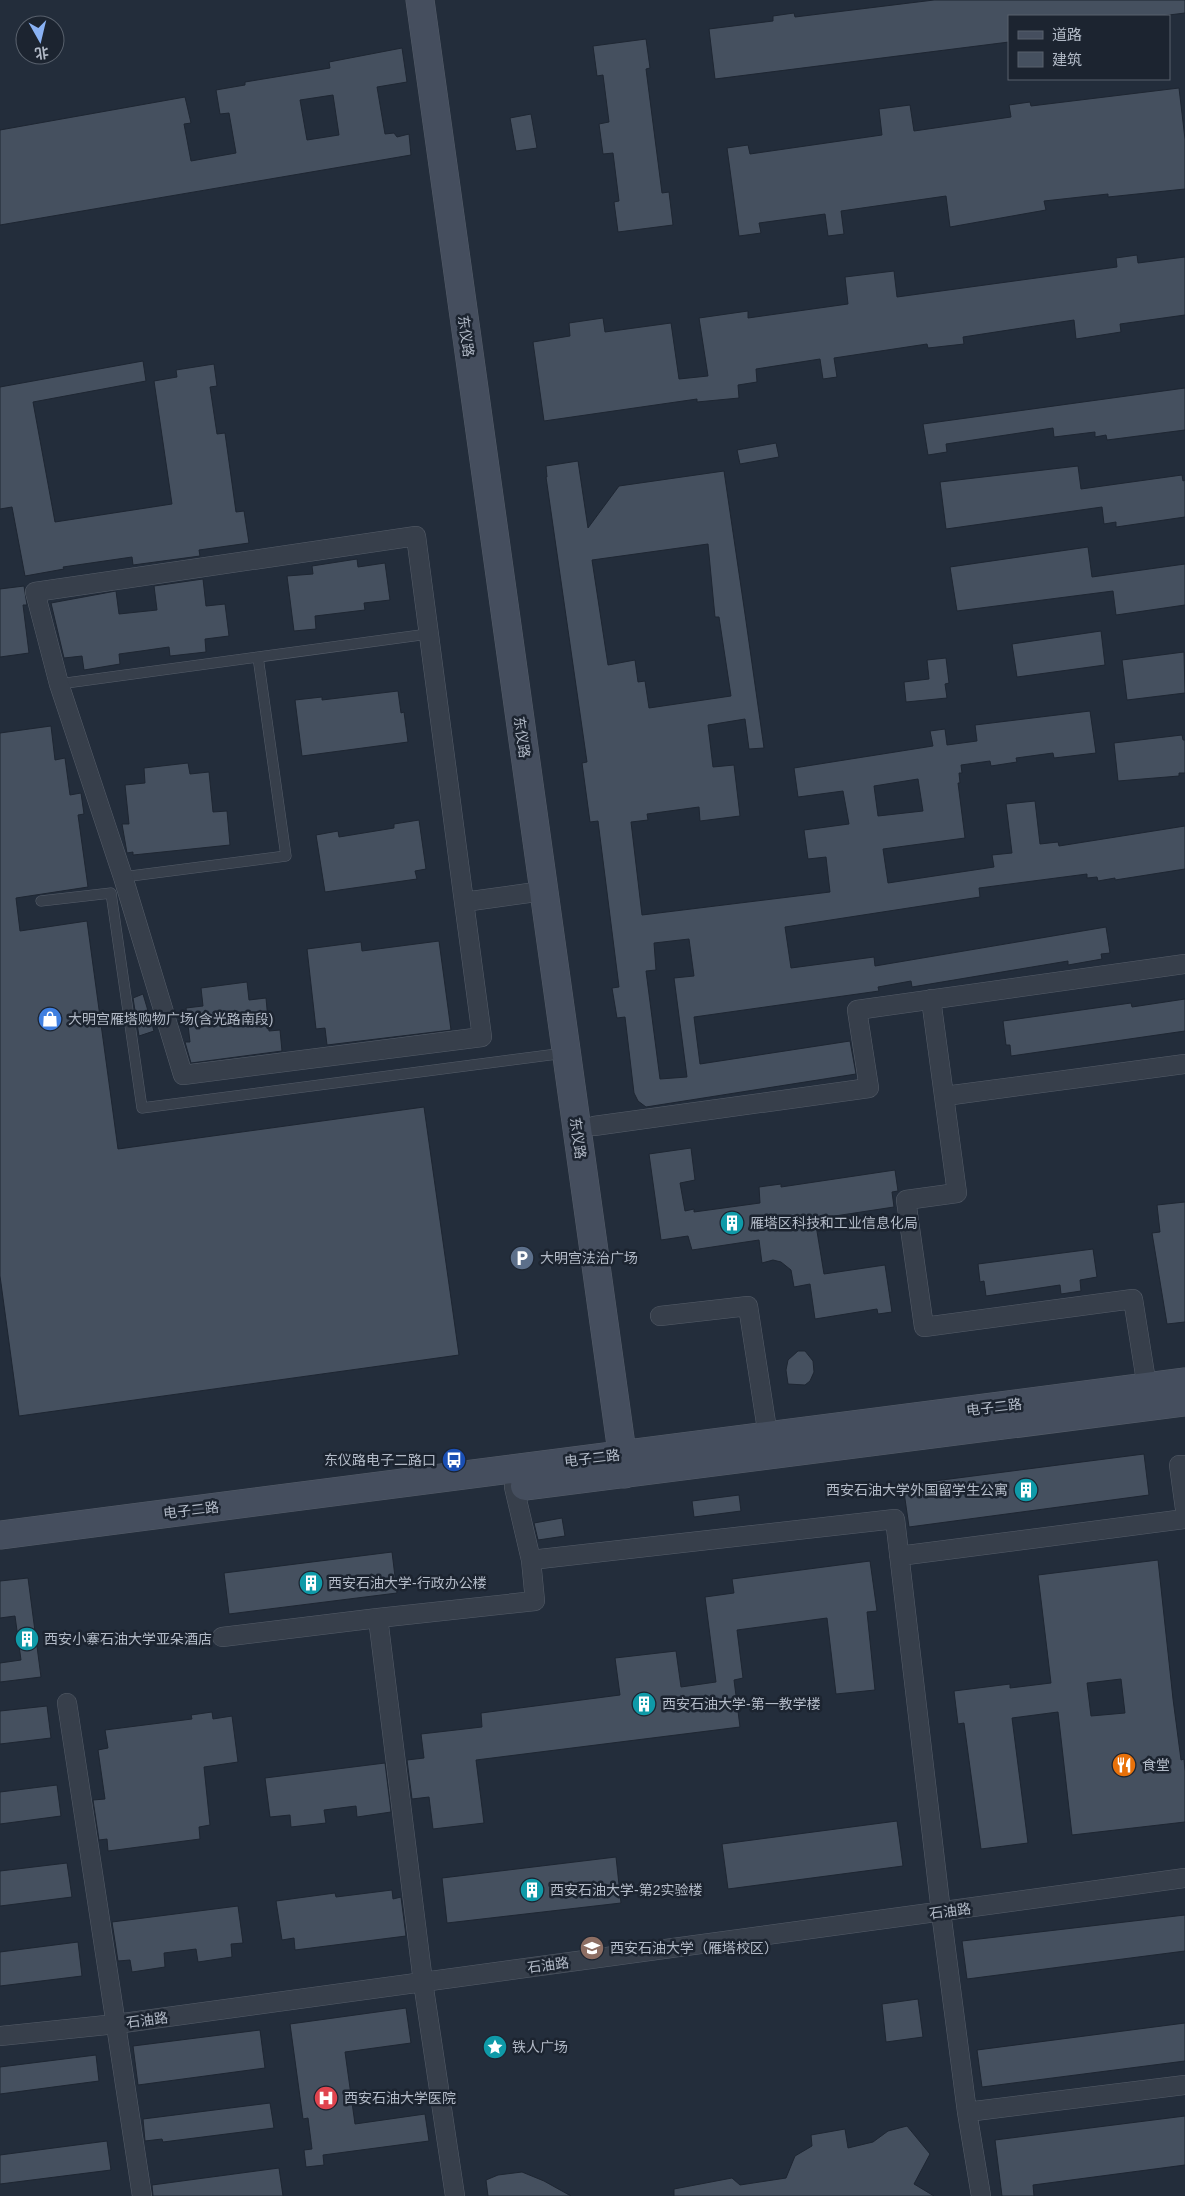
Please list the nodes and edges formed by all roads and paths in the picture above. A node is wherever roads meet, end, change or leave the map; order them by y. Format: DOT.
graph roads {
  1 [pos="420,0"];
  2 [pos="438,0"];
  3 [pos="428,634"];
  4 [pos="258,657"];
  5 [pos="59,684"];
  6 [pos="123,877"];
  7 [pos="543,890"];
  8 [pos="41,900"];
  9 [pos="464,902"];
  10 [pos="1185,964"];
  11 [pos="931,1000"];
  12 [pos="566,1053"];
  13 [pos="1185,1064"];
  14 [pos="944,1096"];
  15 [pos="594,1126"];
  16 [pos="660,1316"];
  17 [pos="1185,1382"];
  18 [pos="1147,1387"];
  19 [pos="1185,1402"];
  20 [pos="768,1436"];
  21 [pos="632,1463"];
  22 [pos="1185,1465"];
  23 [pos="514,1487"];
  24 [pos="1185,1509"];
  25 [pos="1185,1519"];
  26 [pos="0,1535"];
  27 [pos="0,1554"];
  28 [pos="899,1556"];
  29 [pos="531,1560"];
  30 [pos="378,1618"];
  31 [pos="222,1637"];
  32 [pos="67,1703"];
  33 [pos="1185,1878"];
  34 [pos="941,1912"];
  35 [pos="423,1982"];
  36 [pos="116,2024"];
  37 [pos="0,2036"];
  38 [pos="1185,2085"];
  39 [pos="967,2112"];
  40 [pos="142,2196"];
  41 [pos="455,2196"];
  42 [pos="981,2196"];
  1 -- 7 [label="main road, 东仪路"];
  2 -- 15 [label="main road, 东仪路"];
  3 -- 4 [label="lane"];
  3 -- 5 [label="street"];
  3 -- 9 [label="street"];
  4 -- 5 [label="lane"];
  4 -- 6 [label="lane"];
  5 -- 6 [label="street"];
  6 -- 9 [label="street"];
  7 -- 9 [label="street"];
  7 -- 12 [label="main road, 东仪路"];
  8 -- 12 [label="lane"];
  10 -- 11 [label="street"];
  11 -- 14 [label="street"];
  11 -- 15 [label="street"];
  12 -- 21 [label="main road, 东仪路"];
  13 -- 14 [label="street"];
  14 -- 18 [label="street"];
  15 -- 21 [label="main road, 东仪路"];
  16 -- 20 [label="street"];
  17 -- 18 [label="main road, 电子二路"];
  18 -- 20 [label="main road, 电子二路"];
  19 -- 21 [label="main road, 电子二路"];
  20 -- 21 [label="main road, 电子二路"];
  21 -- 23 [label="main road, 电子二路"];
  21 -- 26 [label="main road, 电子二路"];
  22 -- 24 [label="street"];
  23 -- 27 [label="main road, 电子二路"];
  23 -- 29 [label="street"];
  25 -- 28 [label="street"];
  28 -- 29 [label="street"];
  28 -- 34 [label="street"];
  29 -- 30 [label="street"];
  30 -- 31 [label="street"];
  30 -- 35 [label="street"];
  32 -- 36 [label="street"];
  33 -- 34 [label="street, 石油路"];
  34 -- 35 [label="street, 石油路"];
  34 -- 39 [label="street"];
  35 -- 36 [label="street, 石油路"];
  35 -- 41 [label="street"];
  36 -- 37 [label="street, 石油路"];
  36 -- 40 [label="street"];
  38 -- 39 [label="street"];
  39 -- 42 [label="street"];
}
